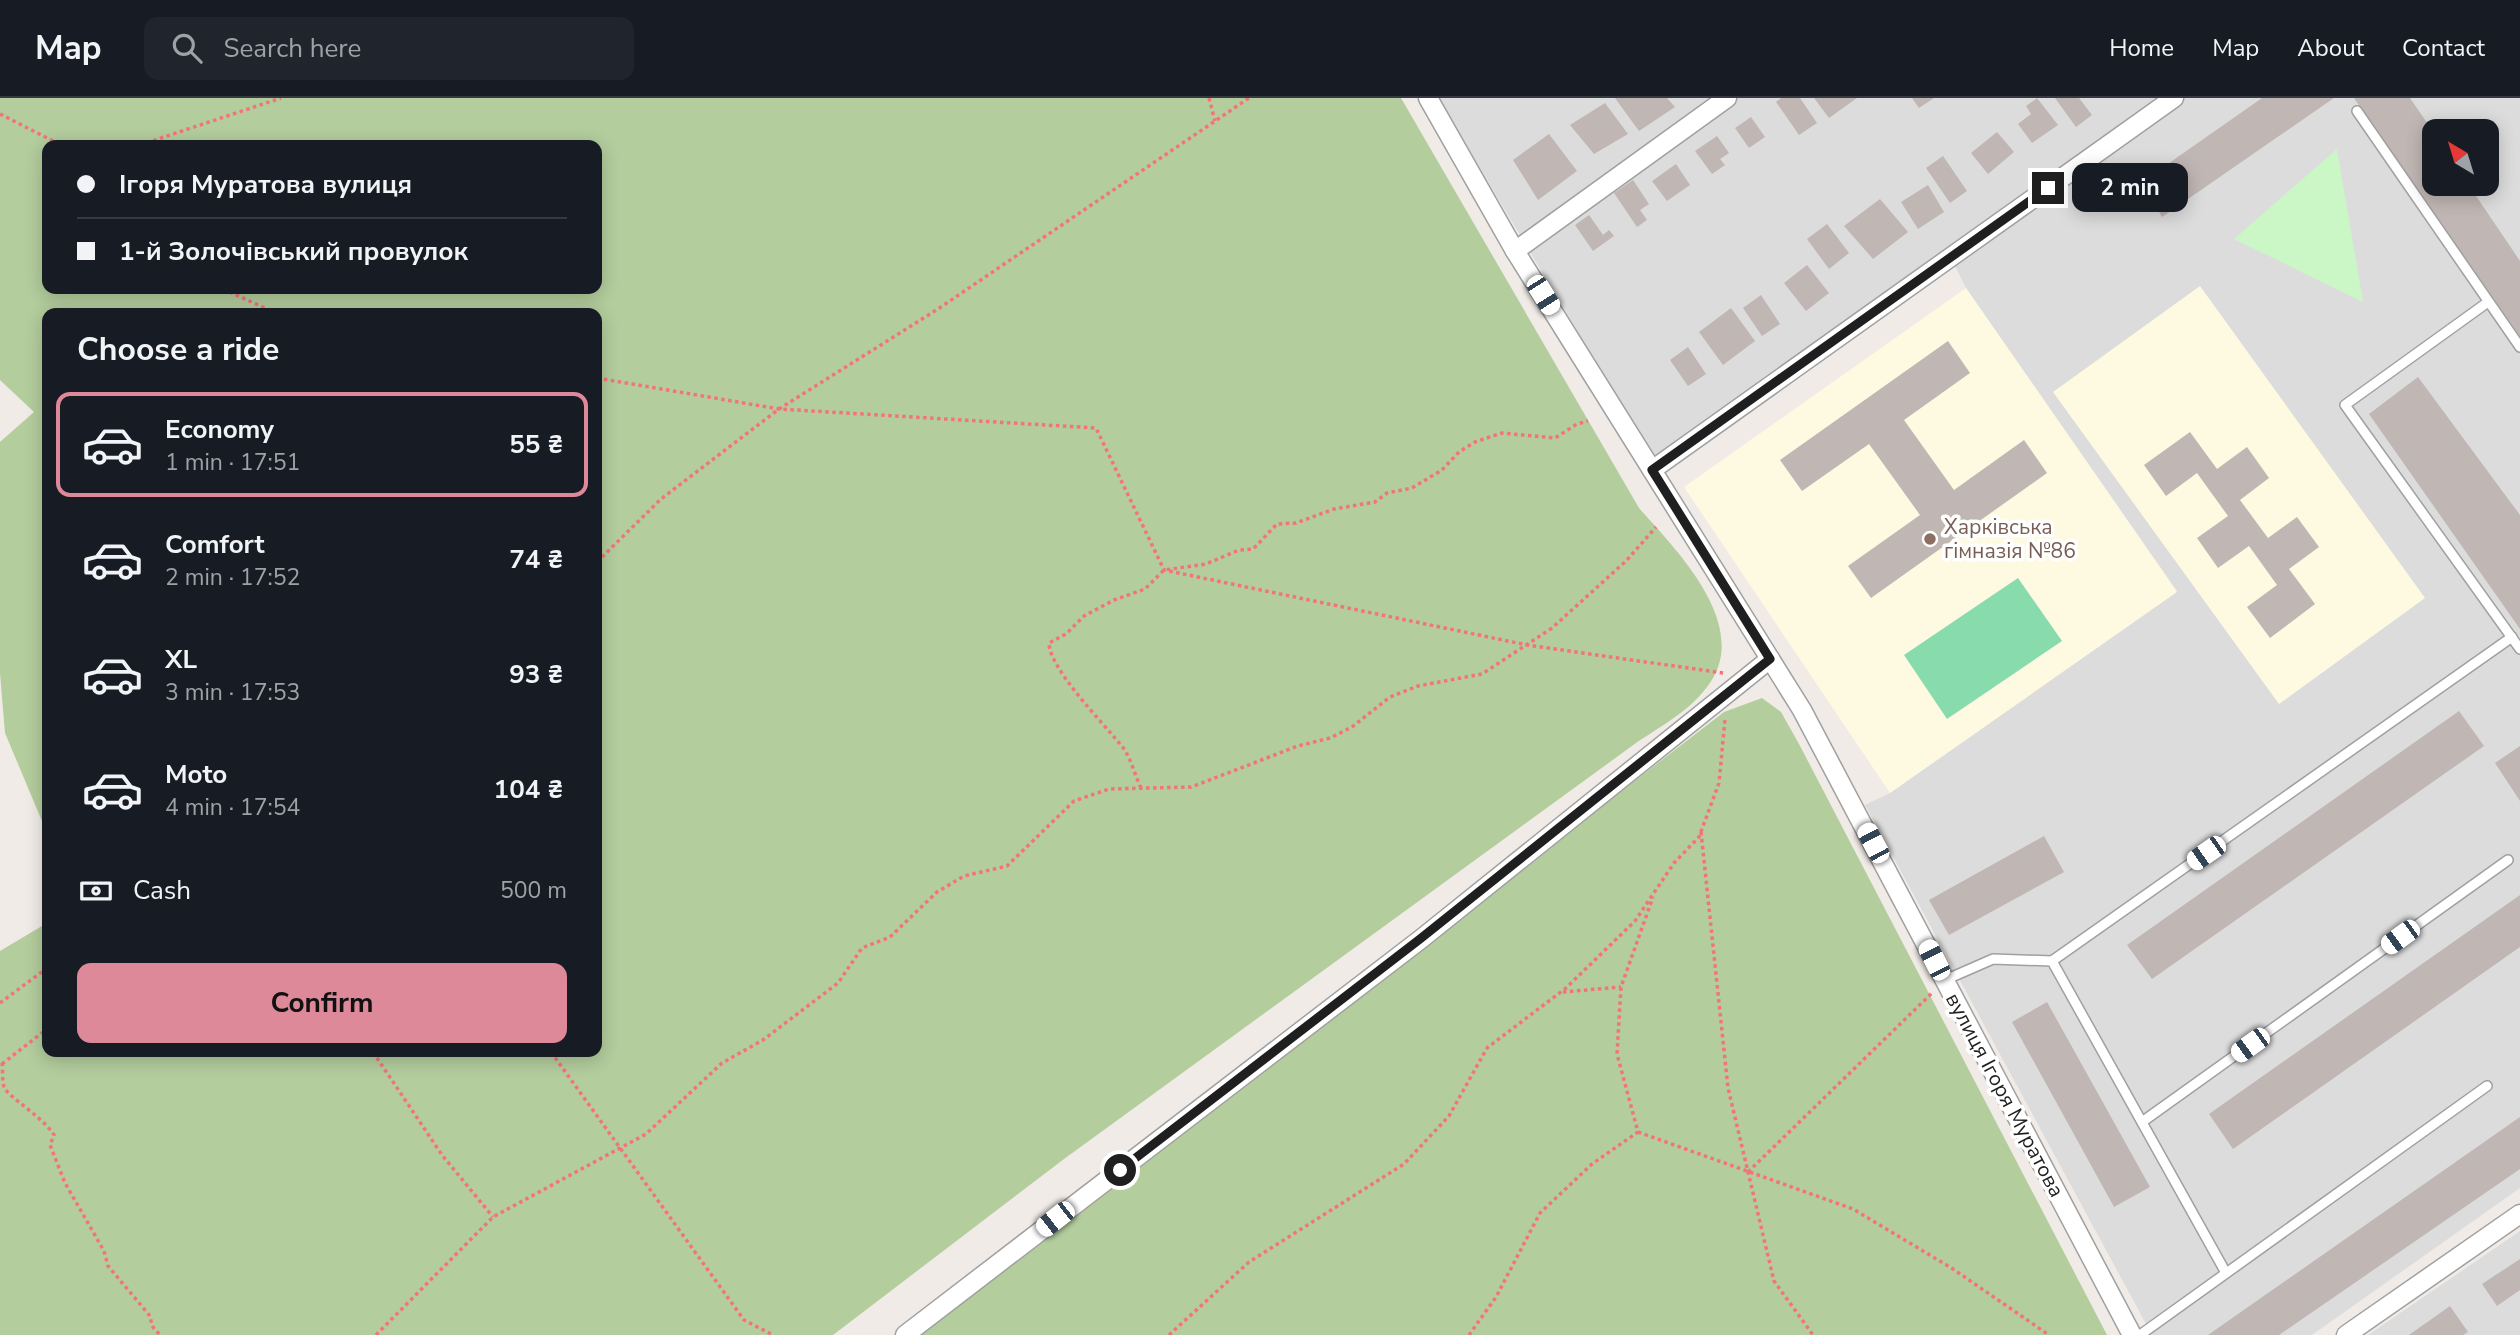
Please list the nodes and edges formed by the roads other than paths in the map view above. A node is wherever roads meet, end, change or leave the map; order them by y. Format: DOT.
graph roads {
  1 [pos="1428,98"];
  2 [pos="1727,98"];
  3 [pos="2174,98"];
  4 [pos="2357,111"];
  5 [pos="1515,251"];
  6 [pos="2488,302"];
  7 [pos="2520,347"];
  8 [pos="1652,470"];
  9 [pos="2512,638"];
  10 [pos="2520,649"];
  11 [pos="1770,659"];
  12 [pos="2508,860"];
  13 [pos="2052,961"];
  14 [pos="1945,980"];
  15 [pos="2487,1086"];
  16 [pos="2142,1122"];
  17 [pos="2520,1214"];
  18 [pos="2226,1273"];
  19 [pos="905,1335"];
  20 [pos="2132,1335"];
  21 [pos="2140,1335"];
  22 [pos="2346,1335"];
  1 -- 5 [label="street, вулиця Ігоря Муратова"];
  2 -- 5 [label="street"];
  3 -- 8 [label="street"];
  4 -- 6 [label="lane"];
  5 -- 8 [label="street, вулиця Ігоря Муратова"];
  6 -- 7 [label="lane"];
  6 -- 9 [label="lane"];
  8 -- 11 [label="street, вулиця Ігоря Муратова"];
  9 -- 10 [label="lane"];
  9 -- 13 [label="lane"];
  11 -- 14 [label="street, вулиця Ігоря Муратова"];
  11 -- 19 [label="street"];
  12 -- 16 [label="lane"];
  13 -- 14 [label="lane"];
  13 -- 16 [label="lane"];
  14 -- 20 [label="street, вулиця Ігоря Муратова"];
  15 -- 18 [label="lane"];
  16 -- 18 [label="lane"];
  17 -- 22 [label="street"];
  18 -- 21 [label="lane"];
}
